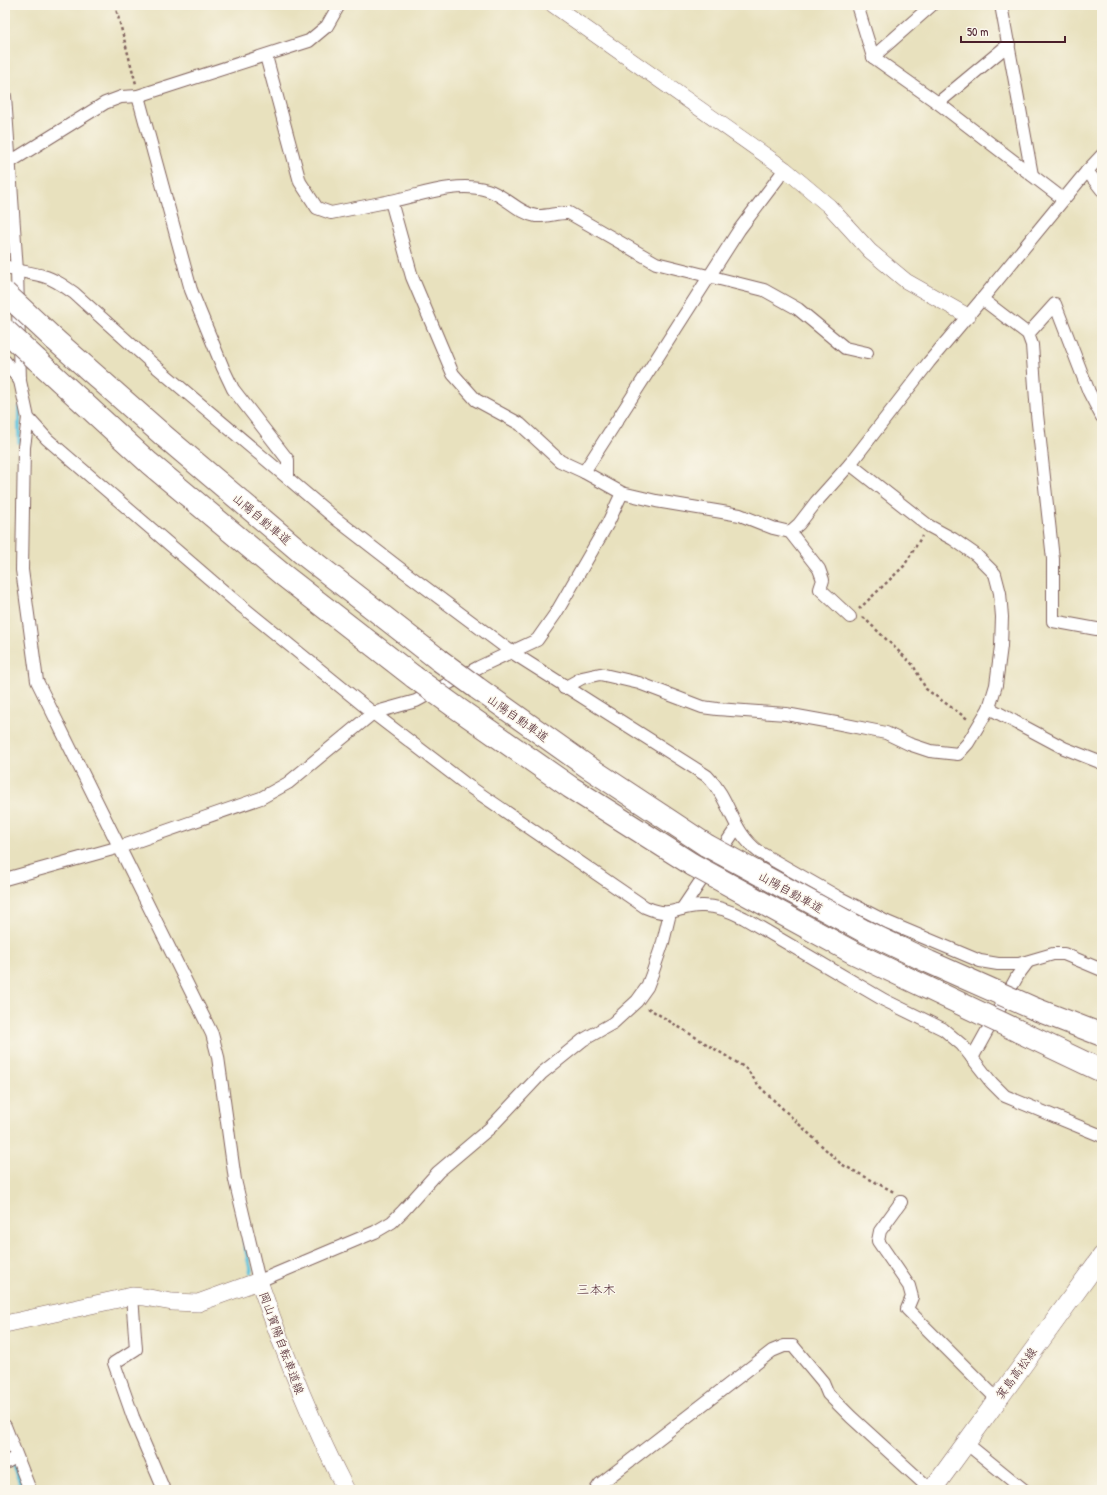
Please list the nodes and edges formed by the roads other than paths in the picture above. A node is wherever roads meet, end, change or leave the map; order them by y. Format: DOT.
graph roads {
  1 [pos="339,5"];
  2 [pos="553,5"];
  3 [pos="857,5"];
  4 [pos="932,5"];
  5 [pos="1001,5"];
  6 [pos="1009,44"];
  7 [pos="266,56"];
  8 [pos="873,57"];
  9 [pos="5,96"];
  10 [pos="138,96"];
  11 [pos="938,103"];
  12 [pos="1102,155"];
  13 [pos="10,162"];
  14 [pos="785,169"];
  15 [pos="1087,170"];
  16 [pos="1032,175"];
  17 [pos="1102,190"];
  18 [pos="1063,199"];
  19 [pos="391,201"];
  20 [pos="5,266"];
  21 [pos="17,271"];
  22 [pos="709,276"];
  23 [pos="5,293"];
  24 [pos="982,299"];
  25 [pos="968,316"];
  26 [pos="5,330"];
  27 [pos="1028,334"];
  28 [pos="867,354"];
  29 [pos="5,361"];
  30 [pos="20,381"];
  31 [pos="1102,417"];
  32 [pos="28,418"];
  33 [pos="850,464"];
  34 [pos="584,472"];
  35 [pos="288,478"];
  36 [pos="622,493"];
  37 [pos="790,532"];
  38 [pos="850,617"];
  39 [pos="1102,630"];
  40 [pos="513,653"];
  41 [pos="564,688"];
  42 [pos="990,708"];
  43 [pos="373,713"];
  44 [pos="1102,764"];
  45 [pos="737,827"];
  46 [pos="117,848"];
  47 [pos="5,879"];
  48 [pos="682,910"];
  49 [pos="670,913"];
  50 [pos="1027,963"];
  51 [pos="1102,970"];
  52 [pos="1036,1006"];
  53 [pos="1102,1027"];
  54 [pos="1018,1030"];
  55 [pos="1102,1035"];
  56 [pos="972,1058"];
  57 [pos="1102,1063"];
  58 [pos="1102,1070"];
  59 [pos="1102,1136"];
  60 [pos="901,1202"];
  61 [pos="1102,1256"];
  62 [pos="255,1282"];
  63 [pos="132,1296"];
  64 [pos="5,1324"];
  65 [pos="997,1399"];
  66 [pos="5,1426"];
  67 [pos="966,1443"];
  68 [pos="11,1460"];
  69 [pos="30,1490"];
  70 [pos="164,1490"];
  71 [pos="346,1490"];
  72 [pos="596,1490"];
  73 [pos="931,1490"];
  74 [pos="1024,1490"];
  1 -- 7 [label="street"];
  2 -- 14 [label="street"];
  3 -- 8 [label="street"];
  4 -- 8 [label="street"];
  5 -- 6 [label="street"];
  6 -- 11 [label="street"];
  6 -- 16 [label="street"];
  7 -- 10 [label="street"];
  7 -- 19 [label="street"];
  8 -- 11 [label="street"];
  9 -- 13 [label="street"];
  10 -- 13 [label="street"];
  10 -- 35 [label="street"];
  11 -- 16 [label="street"];
  12 -- 15 [label="street"];
  13 -- 21 [label="street"];
  14 -- 22 [label="street"];
  14 -- 25 [label="street"];
  15 -- 17 [label="street"];
  15 -- 18 [label="street"];
  16 -- 18 [label="street"];
  18 -- 24 [label="street"];
  19 -- 22 [label="street"];
  19 -- 34 [label="street"];
  20 -- 21 [label="street"];
  21 -- 30 [label="street"];
  21 -- 35 [label="street"];
  22 -- 28 [label="street"];
  22 -- 34 [label="street"];
  23 -- 52 [label="highway, 山陽自動車道, bridge"];
  24 -- 25 [label="street"];
  24 -- 27 [label="street"];
  25 -- 33 [label="street"];
  26 -- 54 [label="highway, 山陽自動車道, bridge"];
  27 -- 31 [label="street"];
  27 -- 39 [label="street"];
  29 -- 30 [label="street"];
  30 -- 32 [label="street"];
  32 -- 43 [label="street"];
  32 -- 46 [label="street"];
  33 -- 37 [label="street"];
  33 -- 42 [label="street"];
  34 -- 36 [label="street"];
  35 -- 40 [label="street"];
  36 -- 37 [label="street"];
  36 -- 40 [label="street"];
  37 -- 38 [label="street"];
  40 -- 41 [label="street"];
  40 -- 43 [label="street"];
  41 -- 42 [label="street"];
  41 -- 45 [label="street"];
  42 -- 44 [label="street"];
  43 -- 46 [label="street"];
  43 -- 49 [label="street"];
  45 -- 48 [label="street"];
  45 -- 50 [label="street"];
  46 -- 47 [label="street"];
  46 -- 62 [label="street"];
  48 -- 49 [label="street"];
  48 -- 56 [label="street"];
  49 -- 62 [label="street"];
  50 -- 51 [label="street"];
  50 -- 56 [label="street"];
  52 -- 53 [label="highway"];
  52 -- 55 [label="highway"];
  54 -- 57 [label="highway, 山陽自動車道"];
  54 -- 58 [label="highway"];
  56 -- 59 [label="street"];
  60 -- 65 [label="street"];
  61 -- 65 [label="main road, 箕島高松線"];
  62 -- 63 [label="main road, 岡山賀陽自転車道線"];
  62 -- 71 [label="main road, 岡山賀陽自転車道線"];
  63 -- 64 [label="main road, 岡山賀陽自転車道線"];
  63 -- 70 [label="street"];
  65 -- 67 [label="main road, 箕島高松線"];
  66 -- 68 [label="street"];
  67 -- 73 [label="main road, 箕島高松線"];
  67 -- 74 [label="street"];
  68 -- 69 [label="street"];
  72 -- 73 [label="street"];
}
